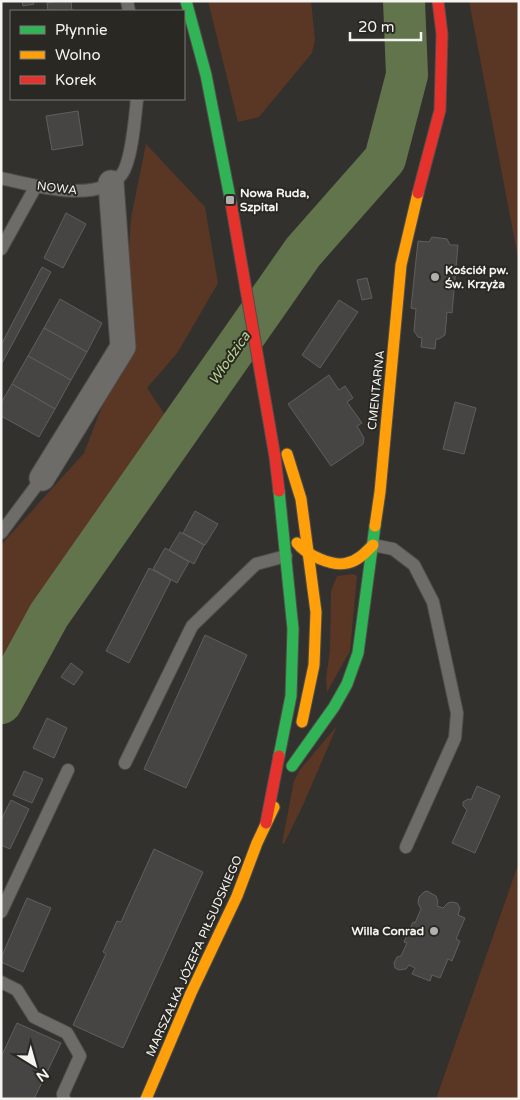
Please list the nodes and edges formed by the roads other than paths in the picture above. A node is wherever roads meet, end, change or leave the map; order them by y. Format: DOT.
graph roads {
  1 [pos="186,1"];
  2 [pos="438,1"];
  3 [pos="138,100"];
  4 [pos="1,178"];
  5 [pos="111,183"];
  6 [pos="36,186"];
  7 [pos="1,249"];
  8 [pos="266,400"];
  9 [pos="276,457"];
  10 [pos="42,478"];
  11 [pos="1,533"];
  12 [pos="373,545"];
  13 [pos="309,553"];
  14 [pos="286,556"];
  15 [pos="125,763"];
  16 [pos="68,770"];
  17 [pos="288,774"];
  18 [pos="266,823"];
  19 [pos="406,848"];
  20 [pos="1,912"];
  21 [pos="1,982"];
  22 [pos="64,1099"];
  23 [pos="146,1099"];
  1 -- 8 [label="street"];
  2 -- 12 [label="street, CMENTARNA"];
  3 -- 5 [label="lane"];
  4 -- 6 [label="lane, NOWA"];
  5 -- 6 [label="lane, NOWA"];
  5 -- 10 [label="street"];
  6 -- 7 [label="lane"];
  8 -- 9 [label="street, MARSZAŁKA JÓZEFA PIŁSUDSKIEGO"];
  8 -- 13 [label="street, MARSZAŁKA JÓZEFA PIŁSUDSKIEGO"];
  9 -- 13 [label="street"];
  9 -- 14 [label="street, MARSZAŁKA JÓZEFA PIŁSUDSKIEGO"];
  10 -- 11 [label="lane"];
  12 -- 13 [label="street"];
  12 -- 17 [label="street, CMENTARNA"];
  12 -- 19 [label="lane"];
  13 -- 17 [label="street, MARSZAŁKA JÓZEFA PIŁSUDSKIEGO"];
  14 -- 15 [label="lane"];
  14 -- 18 [label="street, MARSZAŁKA JÓZEFA PIŁSUDSKIEGO"];
  16 -- 20 [label="lane"];
  17 -- 18 [label="street, MARSZAŁKA JÓZEFA PIŁSUDSKIEGO"];
  18 -- 23 [label="street, MARSZAŁKA JÓZEFA PIŁSUDSKIEGO"];
  21 -- 22 [label="lane"];
}
